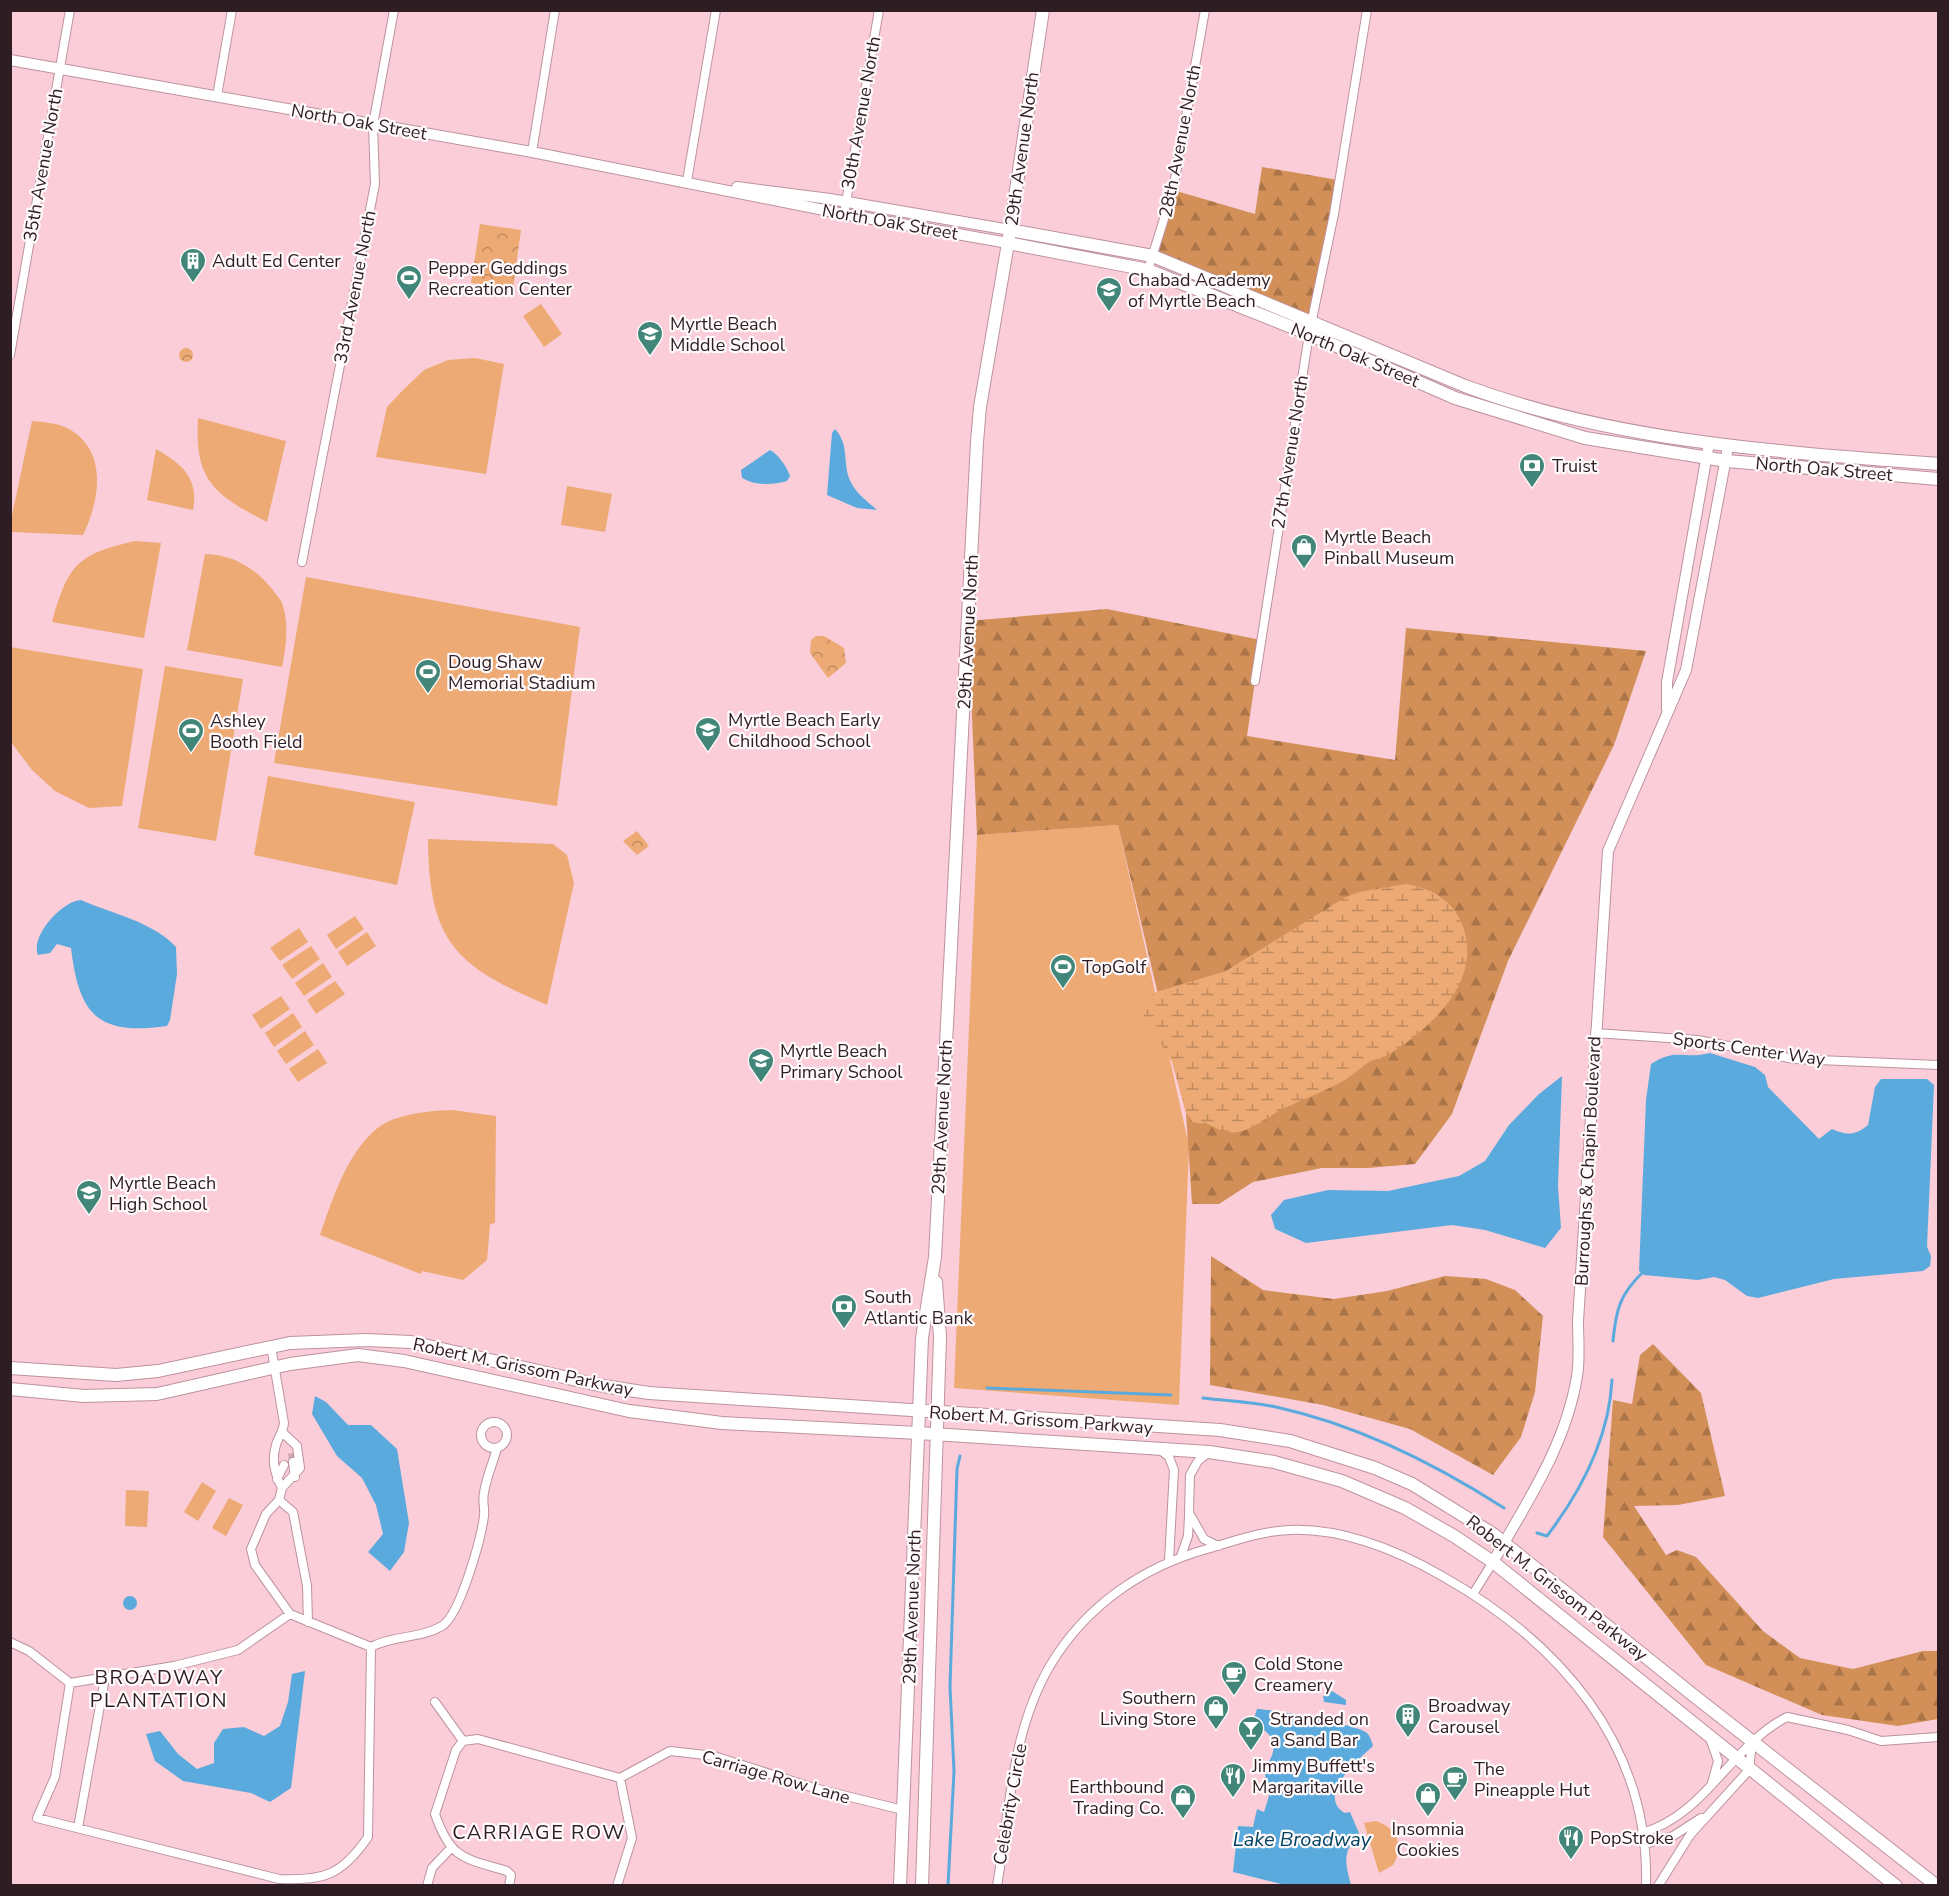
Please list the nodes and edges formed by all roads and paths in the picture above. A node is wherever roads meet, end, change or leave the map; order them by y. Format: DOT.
graph roads {
  1 [pos="70,10"];
  2 [pos="232,10"];
  3 [pos="394,10"];
  4 [pos="555,10"];
  5 [pos="716,10"];
  6 [pos="879,10"];
  7 [pos="1042,10"];
  8 [pos="1205,10"];
  9 [pos="1367,10"];
  10 [pos="10,60"];
  11 [pos="60,68"];
  12 [pos="217,96"];
  13 [pos="373,125"];
  14 [pos="532,152"];
  15 [pos="687,182"];
  16 [pos="707,186"];
  17 [pos="846,201"];
  18 [pos="844,214"];
  19 [pos="1010,230"];
  20 [pos="1008,243"];
  21 [pos="1153,256"];
  22 [pos="1148,270"];
  23 [pos="1312,320"];
  24 [pos="1310,334"];
  25 [pos="10,355"];
  26 [pos="1709,443"];
  27 [pos="1728,447"];
  28 [pos="1707,457"];
  29 [pos="1727,461"];
  30 [pos="1938,464"];
  31 [pos="1938,479"];
  32 [pos="302,562"];
  33 [pos="1255,681"];
  34 [pos="1666,715"];
  35 [pos="1595,1033"];
  36 [pos="1938,1065"];
  37 [pos="935,1257"];
  38 [pos="271,1346"];
  39 [pos="10,1368"];
  40 [pos="274,1368"];
  41 [pos="10,1389"];
  42 [pos="920,1412"];
  43 [pos="937,1414"];
  44 [pos="918,1432"];
  45 [pos="284,1433"];
  46 [pos="937,1435"];
  47 [pos="290,1441"];
  48 [pos="276,1444"];
  49 [pos="497,1448"];
  50 [pos="1159,1449"];
  51 [pos="1209,1452"];
  52 [pos="292,1453"];
  53 [pos="293,1462"];
  54 [pos="295,1477"];
  55 [pos="277,1479"];
  56 [pos="282,1488"];
  57 [pos="279,1500"];
  58 [pos="1189,1514"];
  59 [pos="1504,1542"];
  60 [pos="1218,1546"];
  61 [pos="1181,1556"];
  62 [pos="1169,1561"];
  63 [pos="1493,1562"];
  64 [pos="1473,1594"];
  65 [pos="290,1614"];
  66 [pos="308,1622"];
  67 [pos="10,1642"];
  68 [pos="371,1647"];
  69 [pos="105,1678"];
  70 [pos="70,1683"];
  71 [pos="435,1701"];
  72 [pos="1938,1737"];
  73 [pos="1710,1738"];
  74 [pos="463,1741"];
  75 [pos="1752,1742"];
  76 [pos="1736,1759"];
  77 [pos="1749,1770"];
  78 [pos="620,1778"];
  79 [pos="1712,1784"];
  80 [pos="1718,1807"];
  81 [pos="903,1810"];
  82 [pos="78,1828"];
  83 [pos="1642,1833"];
  84 [pos="1645,1844"];
  85 [pos="451,1848"];
  86 [pos="427,1886"];
  87 [pos="509,1886"];
  88 [pos="617,1886"];
  89 [pos="900,1886"];
  90 [pos="922,1886"];
  91 [pos="997,1886"];
  92 [pos="1646,1886"];
  93 [pos="1658,1886"];
  94 [pos="1896,1886"];
  95 [pos="1937,1886"];
  1 -- 11 [label="street, 35th Avenue North"];
  2 -- 12 [label="street"];
  3 -- 13 [label="street, 33rd Avenue North"];
  4 -- 14 [label="street"];
  5 -- 15 [label="street"];
  6 -- 17 [label="street, 30th Avenue North"];
  7 -- 19 [label="main road, 29th Avenue North"];
  8 -- 21 [label="street, 28th Avenue North"];
  9 -- 23 [label="street, 27th Avenue North"];
  10 -- 11 [label="street, North Oak Street"];
  11 -- 12 [label="street, North Oak Street"];
  11 -- 25 [label="street, 35th Avenue North"];
  12 -- 13 [label="street, North Oak Street"];
  13 -- 14 [label="street, North Oak Street"];
  13 -- 32 [label="street, 33rd Avenue North"];
  14 -- 15 [label="street, North Oak Street"];
  15 -- 16 [label="street, North Oak Street"];
  16 -- 17 [label="street, North Oak Street"];
  16 -- 18 [label="street, North Oak Street"];
  17 -- 18 [label="street, 30th Avenue North"];
  17 -- 19 [label="street, North Oak Street"];
  18 -- 20 [label="street, North Oak Street"];
  19 -- 20 [label="main road, 29th Avenue North"];
  19 -- 21 [label="main road, North Oak Street"];
  20 -- 22 [label="main road, North Oak Street"];
  20 -- 37 [label="main road, 29th Avenue North"];
  21 -- 22 [label="street, 28th Avenue North"];
  21 -- 23 [label="main road, North Oak Street"];
  22 -- 24 [label="main road, North Oak Street"];
  23 -- 24 [label="street, 27th Avenue North"];
  23 -- 26 [label="main road, North Oak Street"];
  24 -- 28 [label="main road, North Oak Street"];
  24 -- 33 [label="street, 27th Avenue North"];
  26 -- 27 [label="main road, North Oak Street"];
  26 -- 28 [label="street, Burroughs & Chapin Boulevard"];
  27 -- 29 [label="street, Burroughs & Chapin Boulevard"];
  27 -- 30 [label="main road, North Oak Street"];
  28 -- 29 [label="main road, North Oak Street"];
  28 -- 34 [label="street, Burroughs & Chapin Boulevard"];
  29 -- 31 [label="main road, North Oak Street"];
  29 -- 34 [label="street, Burroughs & Chapin Boulevard"];
  34 -- 35 [label="street, Burroughs & Chapin Boulevard"];
  35 -- 36 [label="street, Sports Center Way"];
  35 -- 59 [label="street, Burroughs & Chapin Boulevard"];
  37 -- 42 [label="main road, 29th Avenue North"];
  37 -- 43 [label="main road, 29th Avenue North"];
  38 -- 39 [label="main road, Robert M. Grissom Parkway"];
  38 -- 40 [label="street"];
  38 -- 42 [label="main road, Robert M. Grissom Parkway"];
  40 -- 41 [label="main road, Robert M. Grissom Parkway"];
  40 -- 44 [label="main road, Robert M. Grissom Parkway"];
  40 -- 45 [label="street"];
  42 -- 43 [label="main road, Robert M. Grissom Parkway"];
  42 -- 44 [label="main road, 29th Avenue North"];
  43 -- 46 [label="main road, 29th Avenue North"];
  43 -- 59 [label="main road, Robert M. Grissom Parkway"];
  44 -- 46 [label="main road, Robert M. Grissom Parkway"];
  44 -- 81 [label="main road, 29th Avenue North"];
  45 -- 47 [label="street"];
  45 -- 48 [label="street"];
  46 -- 50 [label="main road, Robert M. Grissom Parkway"];
  46 -- 90 [label="main road, 29th Avenue North"];
  47 -- 52 [label="street"];
  47 -- 54 [label="street"];
  48 -- 55 [label="street"];
  48 -- 55 [label="street"];
  49 -- 68 [label="street"];
  50 -- 51 [label="main road, Robert M. Grissom Parkway"];
  50 -- 62 [label="street"];
  51 -- 58 [label="street"];
  51 -- 63 [label="main road, Robert M. Grissom Parkway"];
  53 -- 54 [label="street"];
  54 -- 56 [label="street"];
  55 -- 56 [label="street"];
  56 -- 57 [label="street"];
  57 -- 65 [label="street"];
  57 -- 66 [label="street"];
  58 -- 60 [label="street"];
  58 -- 61 [label="street"];
  59 -- 63 [label="street, Burroughs & Chapin Boulevard"];
  59 -- 75 [label="main road, Robert M. Grissom Parkway"];
  60 -- 61 [label="street, Celebrity Circle"];
  60 -- 64 [label="street, Celebrity Circle"];
  61 -- 62 [label="street, Celebrity Circle"];
  62 -- 91 [label="street, Celebrity Circle"];
  63 -- 64 [label="street, Burroughs & Chapin Boulevard"];
  63 -- 73 [label="main road, Robert M. Grissom Parkway"];
  64 -- 83 [label="street, Celebrity Circle"];
  65 -- 66 [label="street"];
  65 -- 69 [label="street"];
  66 -- 68 [label="street"];
  67 -- 70 [label="street"];
  68 -- 82 [label="street"];
  69 -- 70 [label="street"];
  69 -- 82 [label="street"];
  70 -- 82 [label="street"];
  71 -- 74 [label="street"];
  72 -- 75 [label="street"];
  73 -- 76 [label="main road, Robert M. Grissom Parkway"];
  73 -- 79 [label="street"];
  74 -- 78 [label="street"];
  74 -- 85 [label="street"];
  75 -- 76 [label="street"];
  75 -- 77 [label="street"];
  75 -- 95 [label="main road, Robert M. Grissom Parkway"];
  76 -- 77 [label="main road, Robert M. Grissom Parkway"];
  76 -- 79 [label="street"];
  77 -- 80 [label="street"];
  77 -- 94 [label="main road, Robert M. Grissom Parkway"];
  78 -- 81 [label="street, Carriage Row Lane"];
  78 -- 88 [label="street"];
  79 -- 83 [label="street"];
  80 -- 84 [label="street"];
  80 -- 93 [label="street"];
  81 -- 89 [label="main road, 29th Avenue North"];
  83 -- 84 [label="street, Celebrity Circle"];
  84 -- 92 [label="street, Celebrity Circle"];
  85 -- 86 [label="street"];
  85 -- 87 [label="street"];
}
